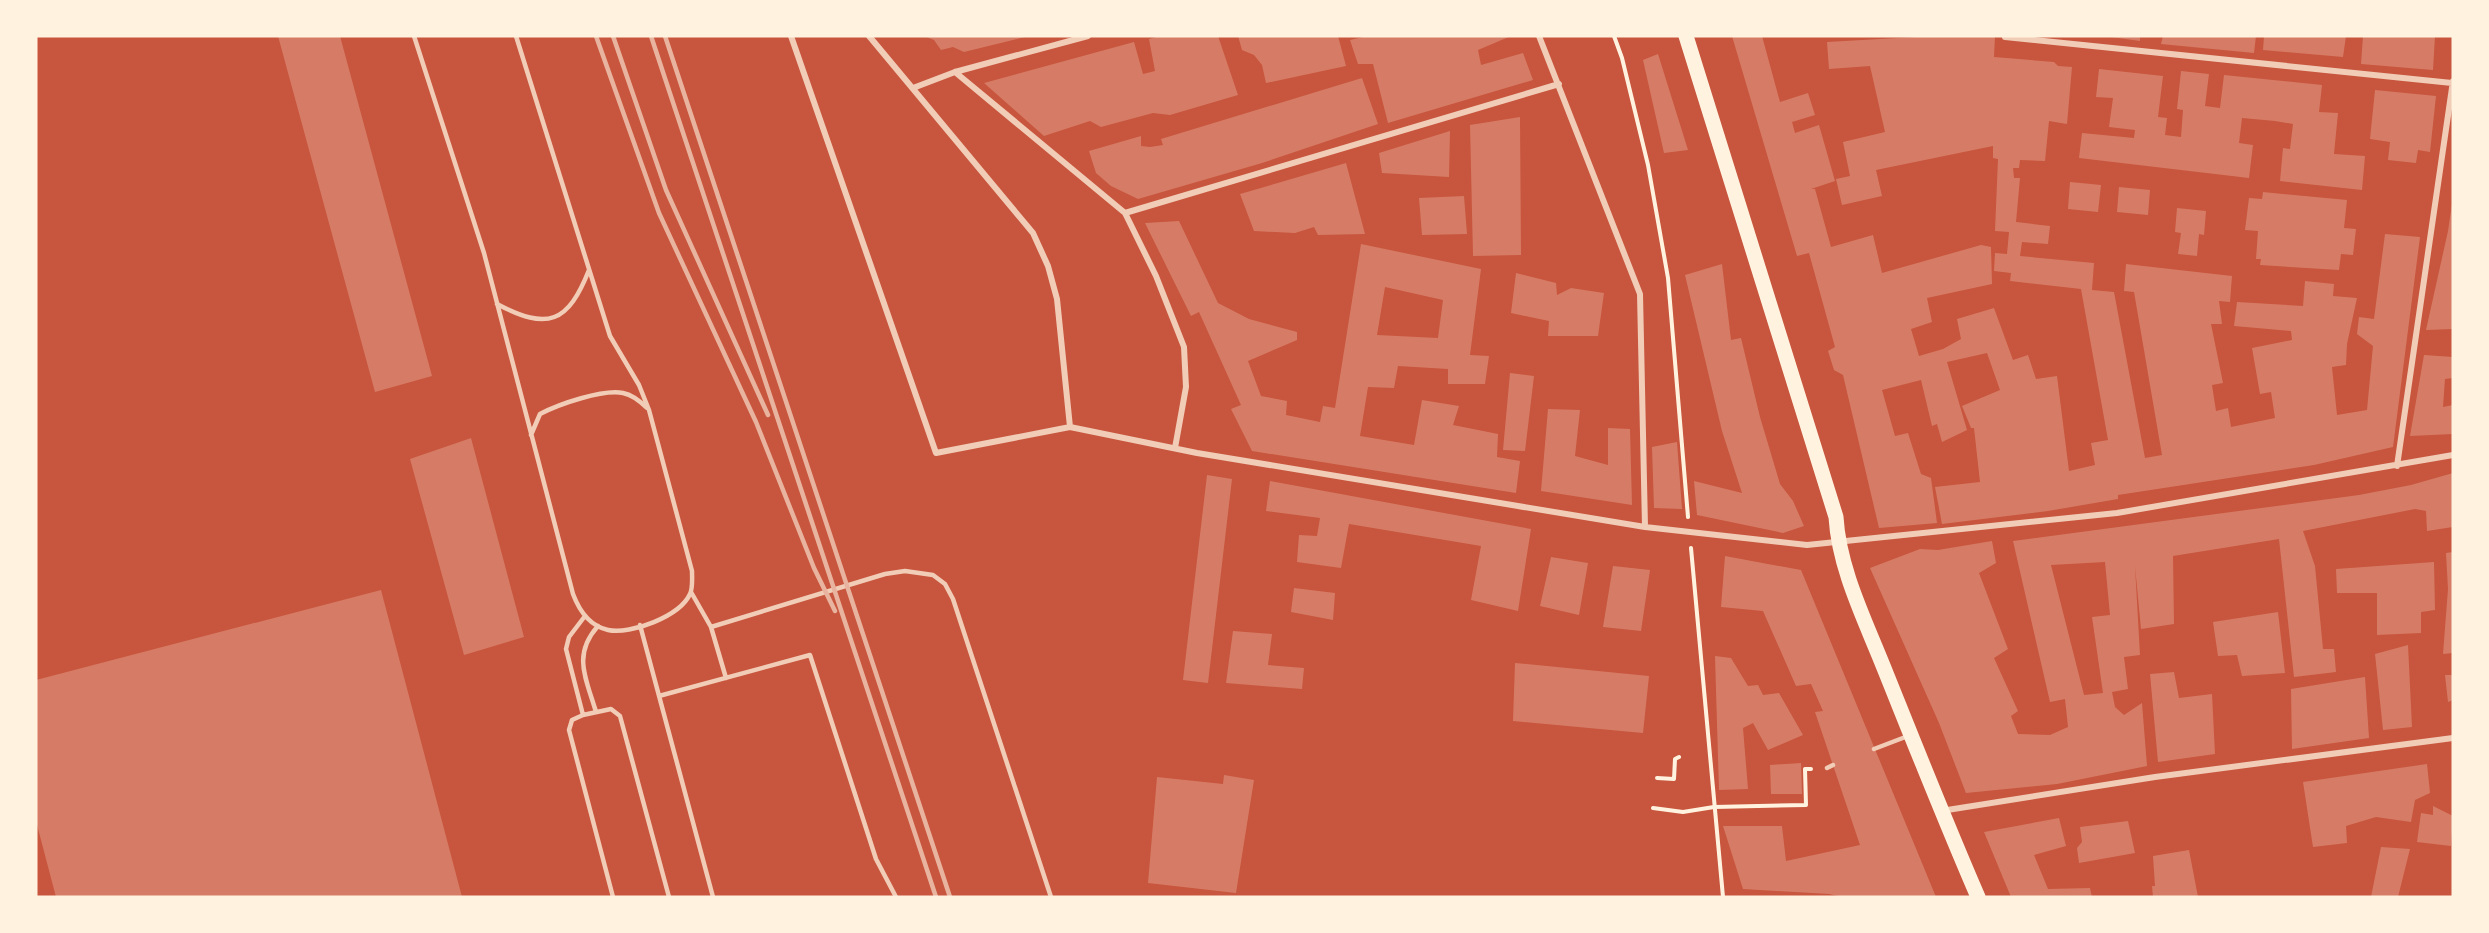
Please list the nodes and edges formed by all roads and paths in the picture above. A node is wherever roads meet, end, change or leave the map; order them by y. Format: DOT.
graph roads {
  1 [pos="414,36"];
  2 [pos="516,36"];
  3 [pos="791,36"];
  4 [pos="869,36"];
  5 [pos="1088,36"];
  6 [pos="1539,36"];
  7 [pos="1614,36"];
  8 [pos="1686,36"];
  9 [pos="2005,37"];
  10 [pos="955,72"];
  11 [pos="2453,82"];
  12 [pos="1559,84"];
  13 [pos="914,88"];
  14 [pos="1125,213"];
  15 [pos="589,270"];
  16 [pos="497,304"];
  17 [pos="649,410"];
  18 [pos="1070,427"];
  19 [pos="530,435"];
  20 [pos="1175,448"];
  21 [pos="2453,455"];
  22 [pos="2397,466"];
  23 [pos="1645,526"];
  24 [pos="1689,532"];
  25 [pos="1837,540"];
  26 [pos="691,592"];
  27 [pos="585,616"];
  28 [pos="640,625"];
  29 [pos="598,626"];
  30 [pos="711,627"];
  31 [pos="726,678"];
  32 [pos="659,696"];
  33 [pos="596,712"];
  34 [pos="583,715"];
  35 [pos="1911,735"];
  36 [pos="2453,738"];
  37 [pos="1874,749"];
  38 [pos="1679,758"];
  39 [pos="1833,765"];
  40 [pos="1827,768"];
  41 [pos="1657,778"];
  42 [pos="1714,807"];
  43 [pos="1653,808"];
  44 [pos="1940,811"];
  45 [pos="613,897"];
  46 [pos="669,897"];
  47 [pos="713,897"];
  48 [pos="896,897"];
  49 [pos="1051,897"];
  50 [pos="1723,897"];
  51 [pos="1978,897"];
  1 -- 16 [label="lane"];
  2 -- 15 [label="lane"];
  3 -- 18 [label="street"];
  4 -- 13 [label="street"];
  5 -- 10 [label="street"];
  6 -- 12 [label="street"];
  7 -- 24 [label="path"];
  8 -- 25 [label="main road"];
  9 -- 11 [label="street"];
  10 -- 13 [label="street"];
  10 -- 14 [label="street"];
  11 -- 22 [label="street"];
  12 -- 14 [label="street"];
  12 -- 23 [label="street"];
  13 -- 18 [label="street"];
  14 -- 20 [label="street"];
  15 -- 16 [label="lane"];
  15 -- 17 [label="lane"];
  16 -- 19 [label="lane"];
  17 -- 19 [label="lane"];
  17 -- 26 [label="lane"];
  18 -- 20 [label="street"];
  19 -- 27 [label="lane"];
  20 -- 23 [label="street"];
  21 -- 22 [label="street"];
  22 -- 25 [label="street"];
  23 -- 24 [label="street"];
  24 -- 25 [label="street"];
  24 -- 42 [label="path"];
  25 -- 35 [label="main road"];
  26 -- 28 [label="lane"];
  26 -- 30 [label="lane"];
  27 -- 29 [label="lane"];
  27 -- 34 [label="lane"];
  28 -- 29 [label="lane"];
  28 -- 32 [label="lane"];
  29 -- 33 [label="lane"];
  30 -- 31 [label="lane"];
  30 -- 49 [label="lane"];
  31 -- 32 [label="lane"];
  31 -- 48 [label="lane"];
  32 -- 47 [label="lane"];
  33 -- 34 [label="lane"];
  33 -- 46 [label="lane"];
  34 -- 45 [label="lane"];
  35 -- 37 [label="lane"];
  35 -- 44 [label="main road"];
  36 -- 44 [label="street"];
  38 -- 41 [label="path"];
  39 -- 40 [label="lane"];
  40 -- 42 [label="path"];
  42 -- 43 [label="path"];
  42 -- 50 [label="path"];
  44 -- 51 [label="main road"];
}
